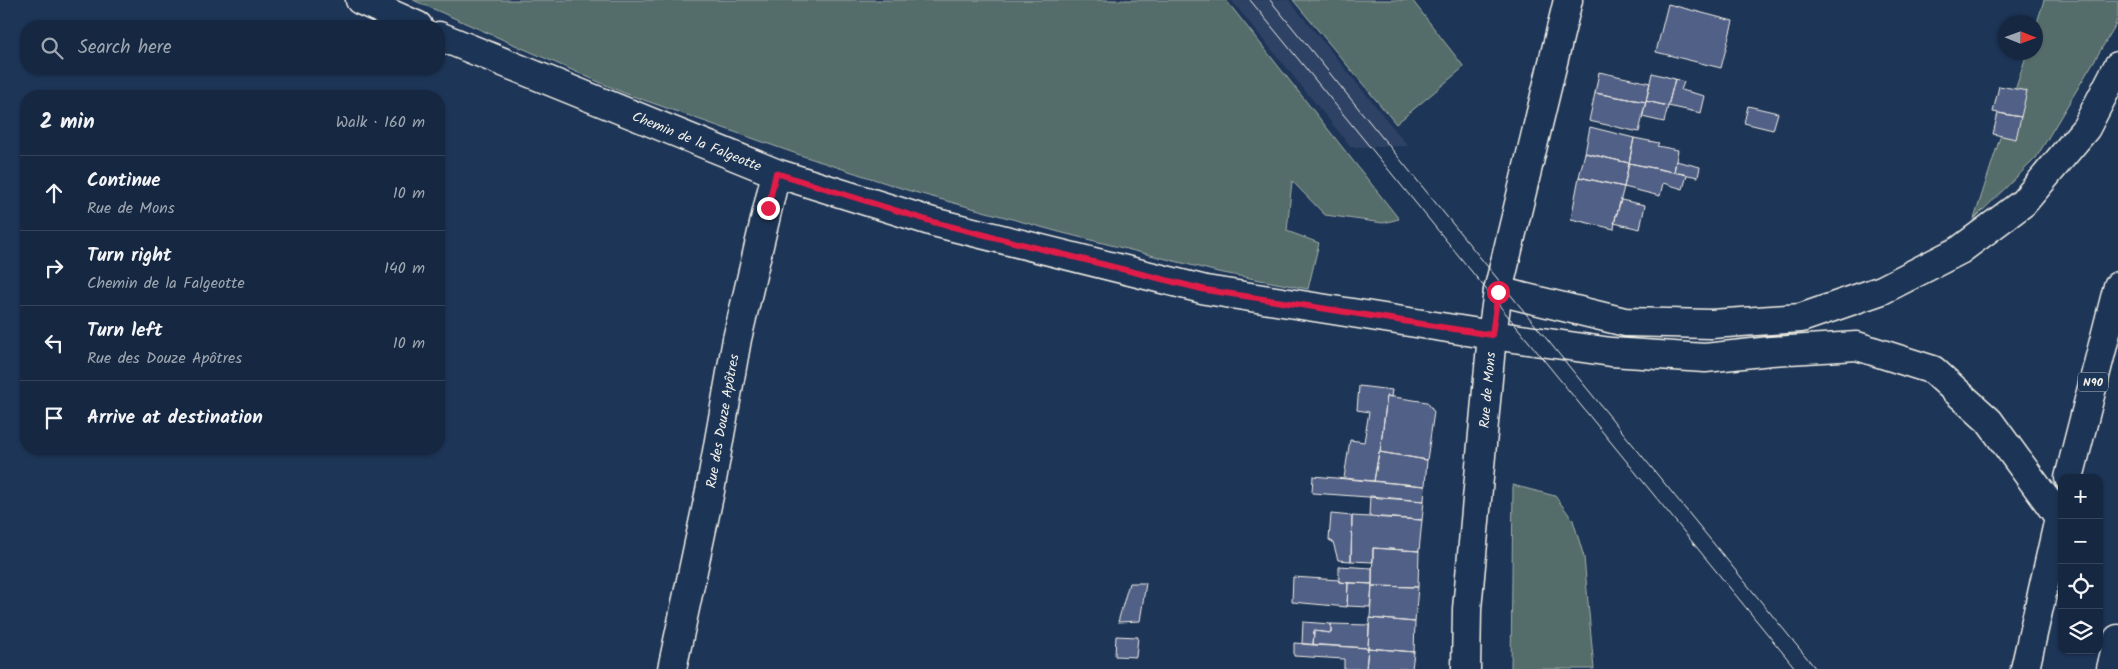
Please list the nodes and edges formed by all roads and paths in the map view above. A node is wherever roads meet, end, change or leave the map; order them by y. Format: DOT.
graph roads {
  1 [pos="360,0"];
  2 [pos="1568,0"];
  3 [pos="405,20"];
  4 [pos="445,38"];
  5 [pos="2118,66"];
  6 [pos="776,173"];
  7 [pos="2118,286"];
  8 [pos="1498,292"];
  9 [pos="1492,335"];
  10 [pos="2070,474"];
  11 [pos="2058,508"];
  12 [pos="2058,519"];
  13 [pos="2118,639"];
  14 [pos="672,669"];
  15 [pos="1466,669"];
  16 [pos="2025,669"];
  17 [pos="2112,669"];
  1 -- 3 [label="main road"];
  2 -- 8 [label="main road, Rue de Mons"];
  4 -- 6 [label="main road, Chemin de la Falgeotte"];
  5 -- 8 [label="main road"];
  6 -- 9 [label="main road, Chemin de la Falgeotte"];
  6 -- 14 [label="main road, Rue des Douze Apôtres"];
  7 -- 10 [label="main road, N90"];
  8 -- 9 [label="main road, Rue de Mons"];
  9 -- 11 [label="main road, Chemin de la Falgeotte"];
  9 -- 15 [label="main road, Rue de Mons"];
  12 -- 16 [label="main road"];
  13 -- 17 [label="main road"];
}
